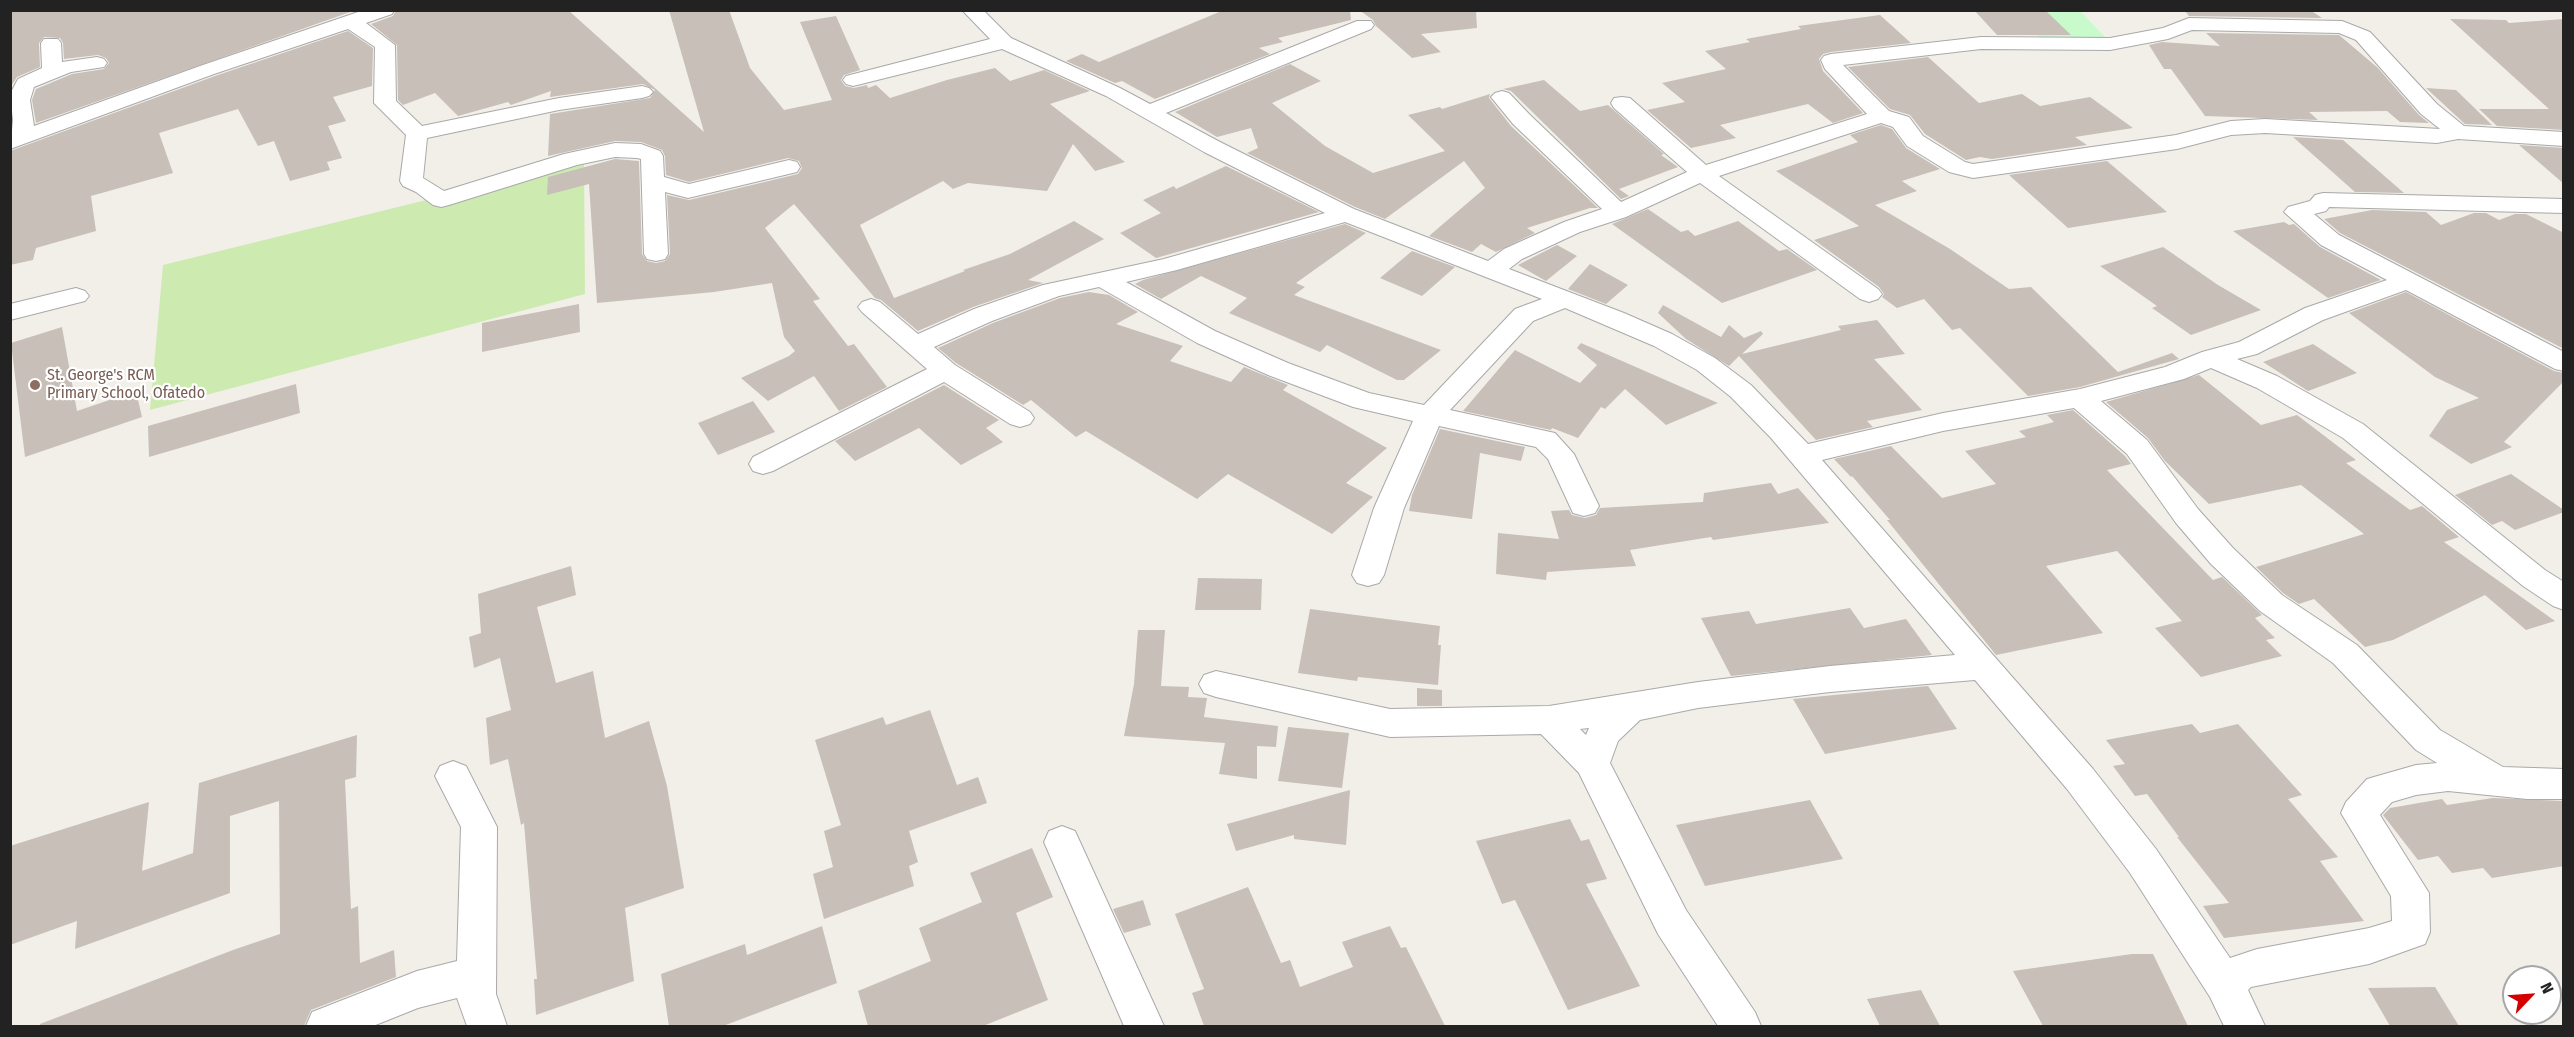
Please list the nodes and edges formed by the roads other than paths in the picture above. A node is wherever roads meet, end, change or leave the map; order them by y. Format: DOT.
graph roads {
  1 [pos="385,10"];
  2 [pos="971,10"];
  3 [pos="351,22"];
  4 [pos="1364,24"];
  5 [pos="1004,42"];
  6 [pos="51,43"];
  7 [pos="97,63"];
  8 [pos="52,70"];
  9 [pos="853,80"];
  10 [pos="642,92"];
  11 [pos="1502,97"];
  12 [pos="1622,103"];
  13 [pos="1151,111"];
  14 [pos="1881,116"];
  15 [pos="2458,132"];
  16 [pos="417,134"];
  17 [pos="16,140"];
  18 [pos="2564,140"];
  19 [pos="789,167"];
  20 [pos="1702,174"];
  21 [pos="654,181"];
  22 [pos="2562,207"];
  23 [pos="1618,212"];
  24 [pos="1346,214"];
  25 [pos="656,254"];
  26 [pos="1491,270"];
  27 [pos="1101,278"];
  28 [pos="2407,279"];
  29 [pos="1869,294"];
  30 [pos="76,296"];
  31 [pos="1564,300"];
  32 [pos="871,307"];
  33 [pos="10,312"];
  34 [pos="914,346"];
  35 [pos="2211,358"];
  36 [pos="2564,363"];
  37 [pos="945,371"];
  38 [pos="2080,398"];
  39 [pos="1429,416"];
  40 [pos="1020,418"];
  41 [pos="1803,456"];
  42 [pos="763,464"];
  43 [pos="1584,506"];
  44 [pos="1368,575"];
  45 [pos="2564,598"];
  46 [pos="1983,666"];
  47 [pos="1216,684"];
  48 [pos="1630,708"];
  49 [pos="1549,720"];
  50 [pos="1592,763"];
  51 [pos="453,776"];
  52 [pos="2497,781"];
  53 [pos="2564,784"];
  54 [pos="1062,842"];
  55 [pos="477,974"];
  56 [pos="2224,984"];
  57 [pos="326,1026"];
  58 [pos="487,1026"];
  59 [pos="1144,1026"];
  60 [pos="1741,1026"];
  61 [pos="2245,1026"];
  1 -- 3 [label="street"];
  2 -- 5 [label="street"];
  3 -- 16 [label="street"];
  3 -- 17 [label="street"];
  4 -- 13 [label="street"];
  5 -- 9 [label="street"];
  5 -- 13 [label="street"];
  6 -- 8 [label="street"];
  7 -- 8 [label="street"];
  8 -- 17 [label="street"];
  10 -- 16 [label="street"];
  11 -- 23 [label="street"];
  12 -- 20 [label="street"];
  13 -- 24 [label="street"];
  14 -- 15 [label="street"];
  14 -- 15 [label="street"];
  14 -- 20 [label="street"];
  15 -- 18 [label="street"];
  16 -- 21 [label="street"];
  19 -- 21 [label="street"];
  20 -- 23 [label="street"];
  20 -- 29 [label="street"];
  21 -- 25 [label="street"];
  22 -- 28 [label="street"];
  23 -- 26 [label="street"];
  24 -- 26 [label="street"];
  24 -- 27 [label="street"];
  26 -- 31 [label="street"];
  27 -- 34 [label="street"];
  27 -- 39 [label="street"];
  28 -- 35 [label="street"];
  28 -- 36 [label="street"];
  30 -- 33 [label="street"];
  31 -- 39 [label="street"];
  31 -- 41 [label="street"];
  32 -- 34 [label="street"];
  34 -- 37 [label="street"];
  35 -- 38 [label="street"];
  35 -- 45 [label="street"];
  37 -- 40 [label="street"];
  37 -- 42 [label="street"];
  38 -- 41 [label="street"];
  38 -- 52 [label="street"];
  39 -- 43 [label="street"];
  39 -- 44 [label="street"];
  41 -- 46 [label="street"];
  46 -- 48 [label="street"];
  46 -- 56 [label="street"];
  47 -- 49 [label="street"];
  48 -- 49 [label="street"];
  48 -- 50 [label="street"];
  49 -- 50 [label="street"];
  50 -- 60 [label="street"];
  51 -- 55 [label="street"];
  52 -- 53 [label="street"];
  52 -- 56 [label="street"];
  54 -- 59 [label="street"];
  55 -- 57 [label="street"];
  55 -- 58 [label="street"];
  56 -- 61 [label="street"];
}
